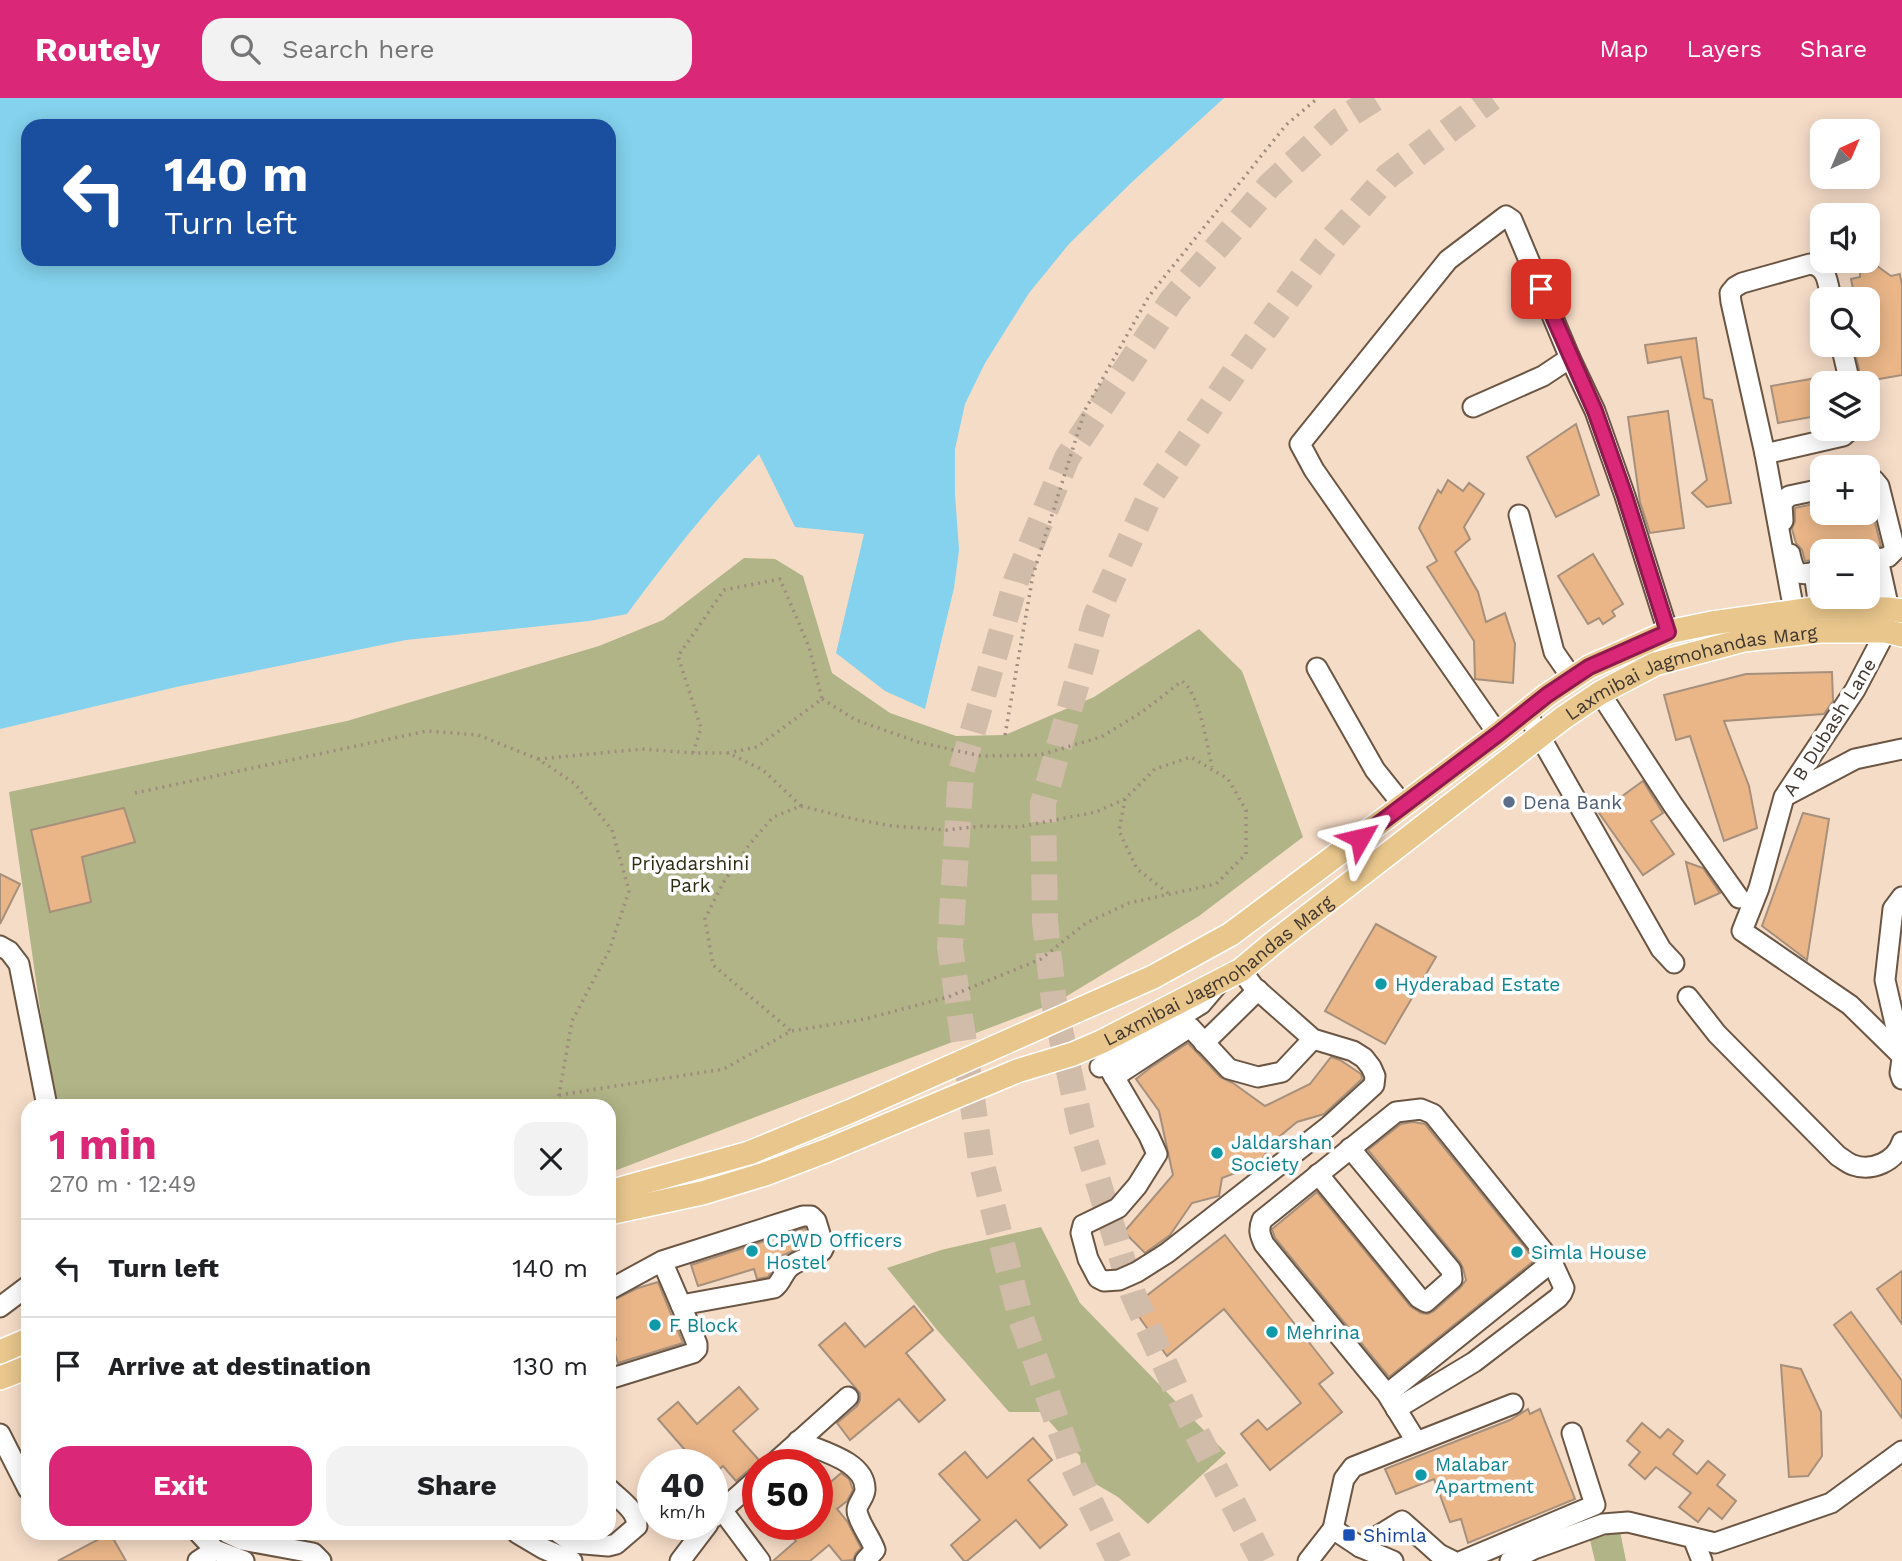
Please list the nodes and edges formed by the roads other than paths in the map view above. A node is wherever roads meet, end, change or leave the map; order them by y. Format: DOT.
graph roads {
  1 [pos="1828,287"];
  2 [pos="1570,358"];
  3 [pos="1473,407"];
  4 [pos="1821,441"];
  5 [pos="1765,454"];
  6 [pos="1880,490"];
  7 [pos="1810,492"];
  8 [pos="1518,515"];
  9 [pos="1880,558"];
  10 [pos="1810,574"];
  11 [pos="1880,582"];
  12 [pos="1811,609"];
  13 [pos="1824,609"];
  14 [pos="1794,611"];
  15 [pos="1895,622"];
  16 [pos="1668,632"];
  17 [pos="1317,668"];
  18 [pos="1572,678"];
  19 [pos="1600,693"];
  20 [pos="1526,712"];
  21 [pos="1498,734"];
  22 [pos="1539,737"];
  23 [pos="1902,749"];
  24 [pos="1427,787"];
  25 [pos="1784,797"];
  26 [pos="1402,805"];
  27 [pos="1445,809"];
  28 [pos="1902,897"];
  29 [pos="1739,898"];
  30 [pos="0,946"];
  31 [pos="1674,963"];
  32 [pos="1241,970"];
  33 [pos="1221,981"];
  34 [pos="1258,990"];
  35 [pos="1688,997"];
  36 [pos="1313,1039"];
  37 [pos="1204,1043"];
  38 [pos="1902,1056"];
  39 [pos="1107,1069"];
  40 [pos="1902,1079"];
  41 [pos="46,1099"];
  42 [pos="1902,1142"];
  43 [pos="1350,1148"];
  44 [pos="1318,1174"];
  45 [pos="616,1190"];
  46 [pos="616,1211"];
  47 [pos="662,1261"];
  48 [pos="1552,1262"];
  49 [pos="616,1286"];
  50 [pos="21,1291"];
  51 [pos="681,1304"];
  52 [pos="0,1307"];
  53 [pos="21,1343"];
  54 [pos="0,1352"];
  55 [pos="21,1370"];
  56 [pos="616,1377"];
  57 [pos="0,1378"];
  58 [pos="848,1397"];
  59 [pos="1391,1401"];
  60 [pos="1513,1404"];
  61 [pos="1572,1433"];
  62 [pos="0,1434"];
  63 [pos="798,1441"];
  64 [pos="1416,1441"];
  65 [pos="789,1449"];
  66 [pos="1902,1451"];
  67 [pos="21,1475"];
  68 [pos="742,1493"];
  69 [pos="616,1496"];
  70 [pos="728,1505"];
  71 [pos="1334,1529"];
  72 [pos="728,1531"];
  73 [pos="1693,1538"];
  74 [pos="206,1540"];
  75 [pos="242,1540"];
  76 [pos="529,1540"];
  77 [pos="569,1540"];
  78 [pos="697,1540"];
  79 [pos="1360,1547"];
  80 [pos="215,1550"];
  81 [pos="198,1561"];
  82 [pos="244,1561"];
  83 [pos="321,1561"];
  84 [pos="572,1561"];
  85 [pos="680,1561"];
  86 [pos="760,1561"];
  87 [pos="865,1561"];
  88 [pos="1308,1561"];
  89 [pos="1393,1561"];
  90 [pos="1452,1561"];
  91 [pos="1462,1561"];
  92 [pos="1510,1561"];
  93 [pos="1702,1561"];
  1 -- 5 [label="street"];
  2 -- 3 [label="street"];
  2 -- 16 [label="street"];
  2 -- 21 [label="street"];
  4 -- 5 [label="street"];
  5 -- 14 [label="street"];
  6 -- 9 [label="street"];
  7 -- 10 [label="street"];
  8 -- 18 [label="street"];
  11 -- 15 [label="street"];
  12 -- 14 [label="main road, Laxmibai Jagmohandas Marg"];
  13 -- 15 [label="main road, Laxmibai Jagmohandas Marg"];
  14 -- 16 [label="main road, Laxmibai Jagmohandas Marg"];
  15 -- 19 [label="main road, Laxmibai Jagmohandas Marg"];
  15 -- 25 [label="street, A B Dubash Lane"];
  16 -- 18 [label="main road, Laxmibai Jagmohandas Marg"];
  17 -- 26 [label="street"];
  18 -- 20 [label="main road, Laxmibai Jagmohandas Marg"];
  19 -- 22 [label="main road, Laxmibai Jagmohandas Marg"];
  19 -- 29 [label="street"];
  20 -- 21 [label="main road, Laxmibai Jagmohandas Marg"];
  20 -- 22 [label="street"];
  21 -- 24 [label="main road, Laxmibai Jagmohandas Marg"];
  22 -- 27 [label="main road, Laxmibai Jagmohandas Marg"];
  22 -- 31 [label="street"];
  23 -- 25 [label="street"];
  24 -- 26 [label="main road, Laxmibai Jagmohandas Marg"];
  24 -- 27 [label="main road"];
  25 -- 38 [label="street, A B Dubash Lane"];
  26 -- 45 [label="main road, Laxmibai Jagmohandas Marg"];
  27 -- 32 [label="main road, Laxmibai Jagmohandas Marg"];
  28 -- 38 [label="street"];
  30 -- 41 [label="street"];
  32 -- 33 [label="main road, Laxmibai Jagmohandas Marg"];
  32 -- 34 [label="street"];
  33 -- 39 [label="street"];
  33 -- 46 [label="main road, Laxmibai Jagmohandas Marg"];
  34 -- 36 [label="street"];
  34 -- 37 [label="street"];
  35 -- 42 [label="street"];
  36 -- 37 [label="street"];
  36 -- 39 [label="street"];
  37 -- 39 [label="street"];
  38 -- 40 [label="street"];
  43 -- 44 [label="street"];
  43 -- 44 [label="street"];
  43 -- 48 [label="street"];
  44 -- 59 [label="street"];
  47 -- 49 [label="street"];
  47 -- 51 [label="street"];
  47 -- 51 [label="street"];
  48 -- 59 [label="street"];
  48 -- 59 [label="street"];
  50 -- 52 [label="street"];
  51 -- 56 [label="street"];
  53 -- 54 [label="main road"];
  55 -- 57 [label="main road"];
  58 -- 63 [label="street"];
  59 -- 64 [label="street"];
  60 -- 64 [label="street"];
  61 -- 91 [label="street"];
  62 -- 67 [label="street"];
  63 -- 65 [label="street"];
  63 -- 87 [label="street"];
  64 -- 71 [label="street"];
  66 -- 73 [label="street"];
  68 -- 70 [label="street"];
  69 -- 77 [label="street"];
  71 -- 79 [label="street"];
  71 -- 88 [label="street"];
  72 -- 86 [label="street"];
  73 -- 92 [label="street"];
  73 -- 93 [label="street"];
  74 -- 80 [label="street"];
  75 -- 83 [label="street"];
  76 -- 84 [label="street"];
  78 -- 85 [label="street"];
  79 -- 89 [label="street"];
  79 -- 90 [label="street"];
  80 -- 81 [label="street"];
  80 -- 82 [label="street"];
}
